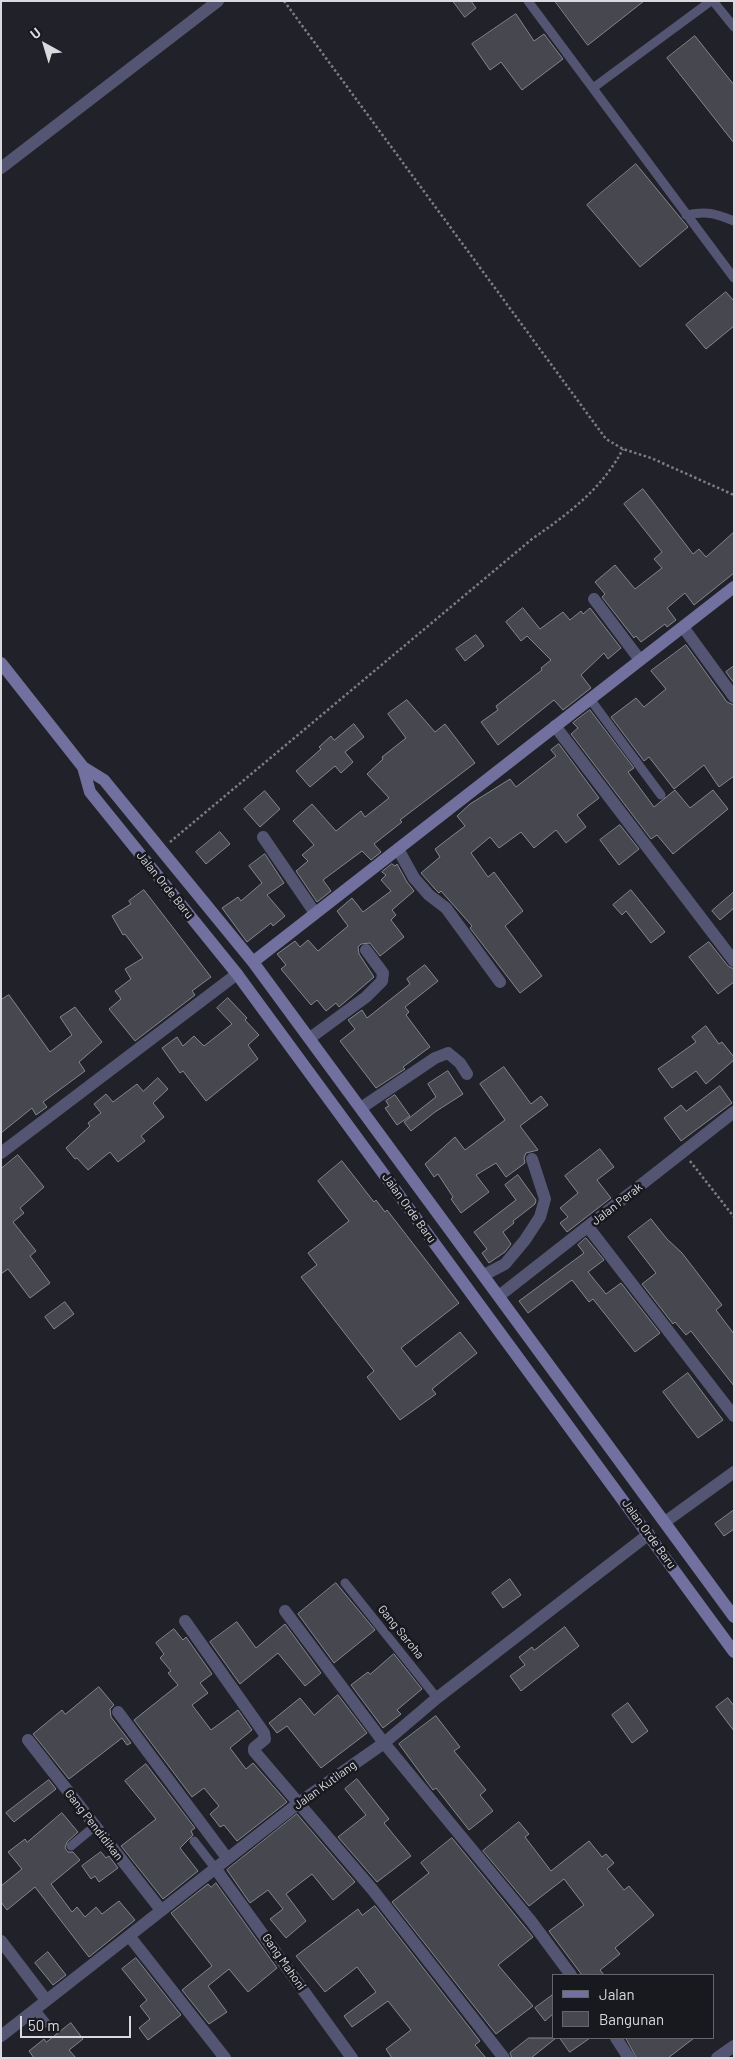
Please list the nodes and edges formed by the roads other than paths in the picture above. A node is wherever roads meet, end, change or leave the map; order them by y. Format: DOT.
graph roads {
  1 [pos="218,1"];
  2 [pos="528,1"];
  3 [pos="712,1"];
  4 [pos="734,27"];
  5 [pos="593,88"];
  6 [pos="1,168"];
  7 [pos="686,215"];
  8 [pos="734,221"];
  9 [pos="734,278"];
  10 [pos="734,587"];
  11 [pos="594,599"];
  12 [pos="683,627"];
  13 [pos="640,660"];
  14 [pos="1,663"];
  15 [pos="734,697"];
  16 [pos="590,699"];
  17 [pos="555,726"];
  18 [pos="83,767"];
  19 [pos="662,795"];
  20 [pos="263,837"];
  21 [pos="398,849"];
  22 [pos="315,914"];
  23 [pos="366,950"];
  24 [pos="734,960"];
  25 [pos="253,962"];
  26 [pos="237,974"];
  27 [pos="500,982"];
  28 [pos="310,1038"];
  29 [pos="467,1074"];
  30 [pos="361,1108"];
  31 [pos="734,1112"];
  32 [pos="388,1144"];
  33 [pos="1,1153"];
  34 [pos="371,1156"];
  35 [pos="532,1159"];
  36 [pos="588,1227"];
  37 [pos="484,1275"];
  38 [pos="499,1296"];
  39 [pos="734,1416"];
  40 [pos="734,1472"];
  41 [pos="665,1522"];
  42 [pos="649,1534"];
  43 [pos="345,1583"];
  44 [pos="285,1611"];
  45 [pos="734,1617"];
  46 [pos="184,1621"];
  47 [pos="734,1652"];
  48 [pos="437,1698"];
  49 [pos="118,1712"];
  50 [pos="28,1740"];
  51 [pos="384,1742"];
  52 [pos="300,1802"];
  53 [pos="95,1826"];
  54 [pos="194,1841"];
  55 [pos="71,1846"];
  56 [pos="227,1858"];
  57 [pos="216,1868"];
  58 [pos="161,1910"];
  59 [pos="130,1937"];
  60 [pos="1,1941"];
  61 [pos="571,1974"];
  62 [pos="46,2000"];
  63 [pos="35,2009"];
  64 [pos="46,2023"];
  65 [pos="1,2036"];
  66 [pos="617,2039"];
  67 [pos="734,2046"];
  68 [pos="224,2058"];
  69 [pos="352,2058"];
  70 [pos="504,2058"];
  71 [pos="629,2058"];
  72 [pos="717,2058"];
  1 -- 6 [label="street"];
  2 -- 5 [label="lane"];
  3 -- 4 [label="lane"];
  3 -- 5 [label="lane"];
  5 -- 7 [label="lane"];
  7 -- 8 [label="lane"];
  7 -- 9 [label="lane"];
  10 -- 12 [label="main road"];
  11 -- 13 [label="street"];
  12 -- 13 [label="main road"];
  12 -- 15 [label="street"];
  13 -- 16 [label="main road"];
  14 -- 18 [label="main road, Jalan Orde Baru"];
  16 -- 17 [label="main road"];
  16 -- 19 [label="lane"];
  17 -- 21 [label="main road"];
  17 -- 24 [label="street"];
  18 -- 25 [label="main road, Jalan Orde Baru"];
  18 -- 26 [label="main road, Jalan Orde Baru"];
  20 -- 22 [label="street"];
  21 -- 22 [label="main road"];
  21 -- 27 [label="street"];
  22 -- 25 [label="main road"];
  23 -- 28 [label="street"];
  25 -- 28 [label="main road, Jalan Orde Baru"];
  26 -- 33 [label="street"];
  26 -- 34 [label="main road, Jalan Orde Baru"];
  28 -- 30 [label="main road, Jalan Orde Baru"];
  29 -- 30 [label="street"];
  30 -- 32 [label="main road, Jalan Orde Baru"];
  31 -- 36 [label="street, Jalan Perak"];
  32 -- 34 [label="main road"];
  32 -- 37 [label="main road, Jalan Orde Baru"];
  34 -- 42 [label="main road, Jalan Orde Baru"];
  35 -- 37 [label="street"];
  36 -- 38 [label="street, Jalan Perak"];
  36 -- 39 [label="street"];
  37 -- 38 [label="main road, Jalan Orde Baru"];
  38 -- 41 [label="main road, Jalan Orde Baru"];
  40 -- 41 [label="street"];
  41 -- 45 [label="main road, Jalan Orde Baru"];
  42 -- 47 [label="main road, Jalan Orde Baru"];
  42 -- 48 [label="street, Jalan Kutilang"];
  43 -- 48 [label="lane, Gang Saroha"];
  44 -- 51 [label="street"];
  46 -- 52 [label="street"];
  48 -- 51 [label="street, Jalan Kutilang"];
  49 -- 56 [label="street"];
  50 -- 53 [label="street, Gang Pendidikan"];
  51 -- 52 [label="street, Jalan Kutilang"];
  51 -- 61 [label="street"];
  52 -- 56 [label="street, Jalan Kutilang"];
  52 -- 70 [label="street"];
  53 -- 55 [label="lane"];
  53 -- 58 [label="street, Gang Pendidikan"];
  54 -- 57 [label="lane"];
  56 -- 57 [label="street, Jalan Kutilang"];
  57 -- 58 [label="street, Jalan Kutilang"];
  57 -- 69 [label="street, Gang Mahoni"];
  58 -- 59 [label="street, Jalan Kutilang"];
  59 -- 62 [label="street, Jalan Kutilang"];
  59 -- 68 [label="street"];
  60 -- 62 [label="street"];
  62 -- 63 [label="street, Jalan Kutilang"];
  63 -- 64 [label="lane"];
  63 -- 65 [label="street, Jalan Kutilang"];
  66 -- 71 [label="street"];
  67 -- 72 [label="street"];
}
